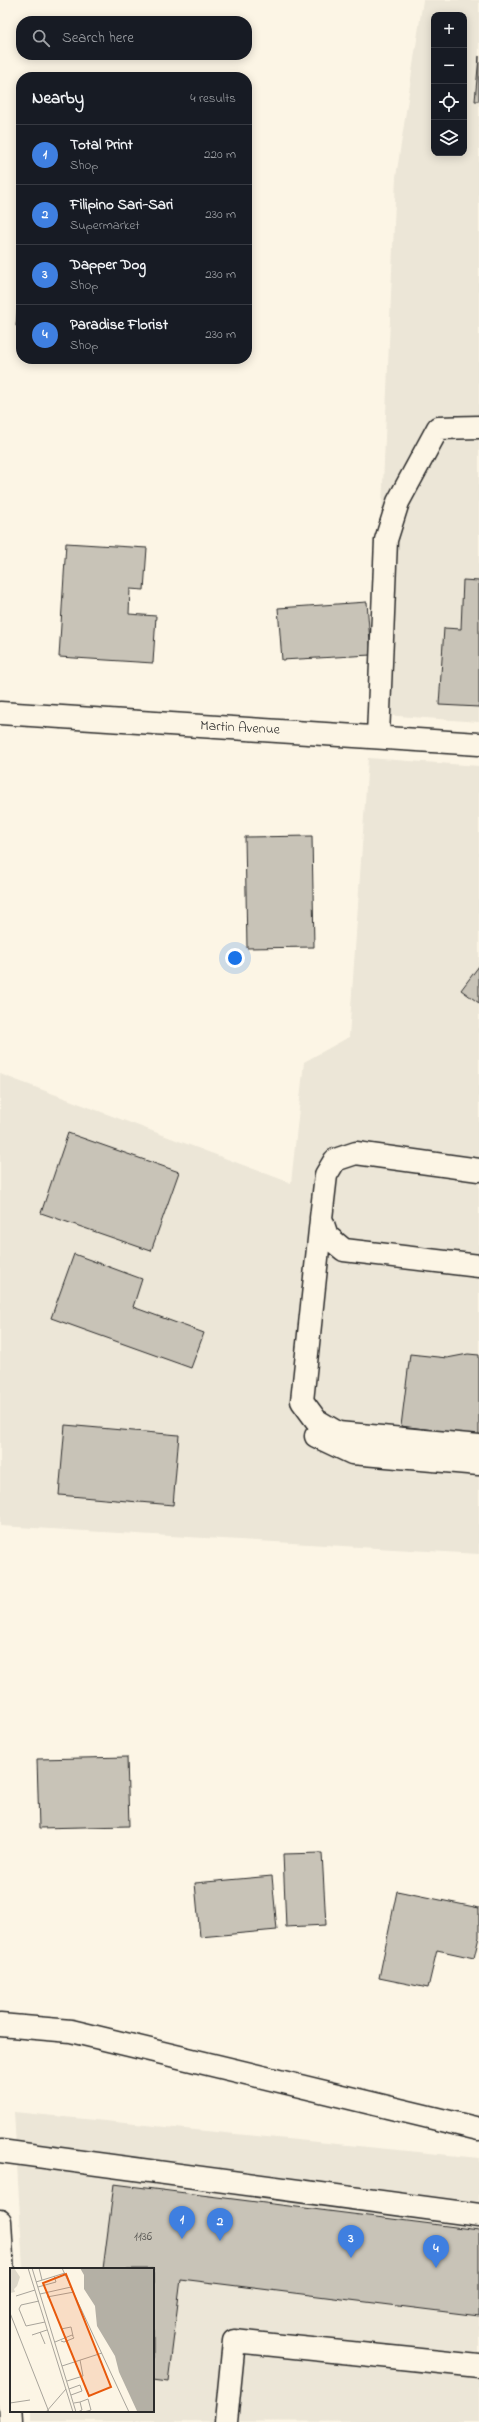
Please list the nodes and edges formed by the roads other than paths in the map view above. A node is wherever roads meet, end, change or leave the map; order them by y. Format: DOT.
graph roads {
  1 [pos="479,427"];
  2 [pos="0,713"];
  3 [pos="378,736"];
  4 [pos="479,744"];
  5 [pos="479,1170"];
  6 [pos="321,1218"];
  7 [pos="479,1266"];
  8 [pos="302,1401"];
  9 [pos="479,1446"];
  10 [pos="479,1464"];
  11 [pos="0,2026"];
  12 [pos="479,2129"];
  13 [pos="0,2151"];
  14 [pos="479,2215"];
  15 [pos="0,2221"];
  16 [pos="479,2366"];
  17 [pos="10,2388"];
  18 [pos="11,2412"];
  19 [pos="12,2422"];
  20 [pos="226,2422"];
  1 -- 3 [label="street"];
  2 -- 3 [label="street, Martin Avenue"];
  3 -- 4 [label="street, Martin Avenue"];
  5 -- 6 [label="street"];
  6 -- 7 [label="street"];
  6 -- 8 [label="street"];
  8 -- 9 [label="street"];
  8 -- 10 [label="street"];
  11 -- 12 [label="street"];
  13 -- 14 [label="street"];
  15 -- 17 [label="street"];
  16 -- 20 [label="street"];
  18 -- 19 [label="street"];
}
